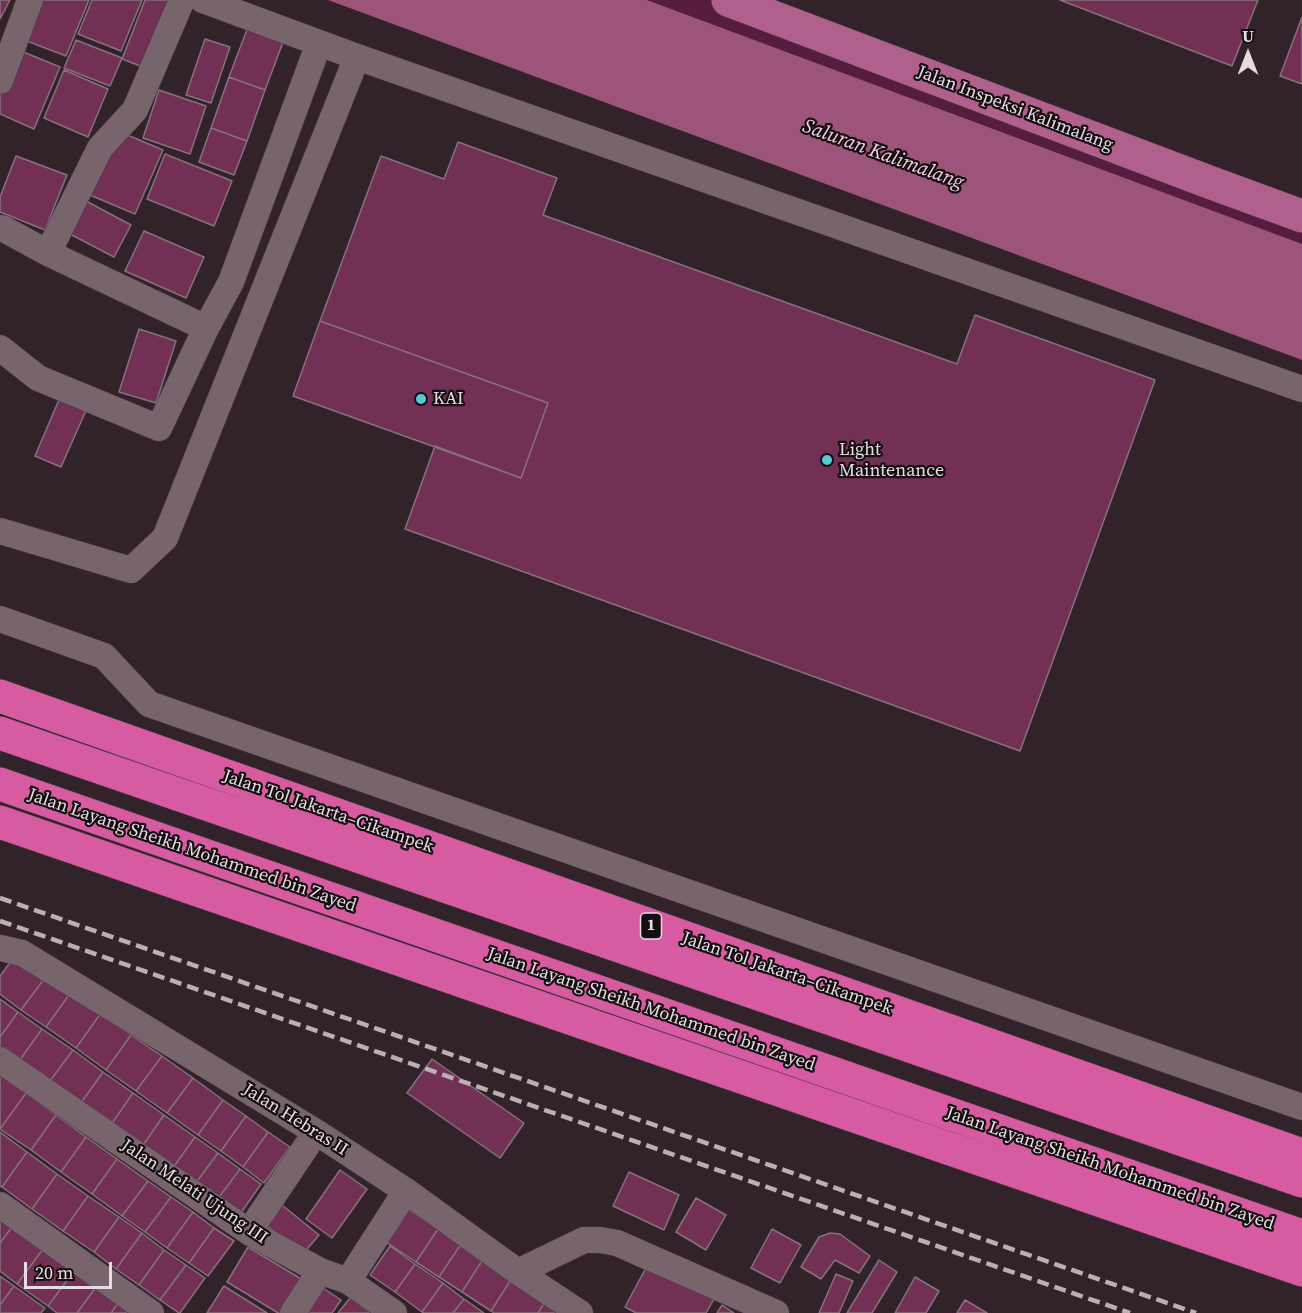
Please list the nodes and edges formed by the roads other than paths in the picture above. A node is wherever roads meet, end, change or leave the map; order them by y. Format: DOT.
graph roads {
  1 [pos="30,0"];
  2 [pos="182,0"];
  3 [pos="203,0"];
  4 [pos="728,0"];
  5 [pos="320,43"];
  6 [pos="357,57"];
  7 [pos="0,81"];
  8 [pos="1302,216"];
  9 [pos="2,228"];
  10 [pos="48,253"];
  11 [pos="206,328"];
  12 [pos="0,348"];
  13 [pos="1302,389"];
  14 [pos="0,531"];
  15 [pos="0,619"];
  16 [pos="0,696"];
  17 [pos="0,733"];
  18 [pos="0,784"];
  19 [pos="0,822"];
  20 [pos="1,949"];
  21 [pos="0,1060"];
  22 [pos="1302,1107"];
  23 [pos="316,1132"];
  24 [pos="1302,1155"];
  25 [pos="1302,1181"];
  26 [pos="406,1191"];
  27 [pos="0,1205"];
  28 [pos="249,1232"];
  29 [pos="1302,1236"];
  30 [pos="1302,1270"];
  31 [pos="320,1271"];
  32 [pos="518,1272"];
  33 [pos="348,1281"];
  34 [pos="151,1313"];
  35 [pos="293,1313"];
  36 [pos="394,1313"];
  37 [pos="580,1313"];
  38 [pos="776,1313"];
  1 -- 7 [label="street"];
  2 -- 10 [label="street"];
  3 -- 5 [label="street"];
  4 -- 8 [label="main road, Jalan Inspeksi Kalimalang"];
  5 -- 6 [label="street"];
  5 -- 11 [label="street"];
  6 -- 13 [label="street"];
  6 -- 14 [label="street"];
  9 -- 10 [label="street"];
  10 -- 11 [label="street"];
  11 -- 12 [label="street"];
  15 -- 22 [label="street"];
  16 -- 24 [label="highway, Jalan Tol Jakarta–Cikampek / 1"];
  17 -- 25 [label="highway, 1"];
  18 -- 29 [label="highway, Jalan Layang Sheikh Mohammed bin Zayed"];
  19 -- 30 [label="highway"];
  20 -- 23 [label="street, Jalan Hebras II"];
  21 -- 28 [label="street, Jalan Melati Ujung III"];
  23 -- 26 [label="street, Jalan Hebras II"];
  23 -- 28 [label="street"];
  26 -- 32 [label="street, Jalan Hebras II"];
  26 -- 33 [label="street"];
  27 -- 34 [label="street"];
  28 -- 31 [label="street, Jalan Melati Ujung III"];
  31 -- 33 [label="street, Jalan Melati Ujung III"];
  31 -- 35 [label="street"];
  32 -- 37 [label="street, Jalan Hebras II"];
  32 -- 38 [label="street"];
  33 -- 36 [label="street, Jalan Melati Ujung III"];
}
